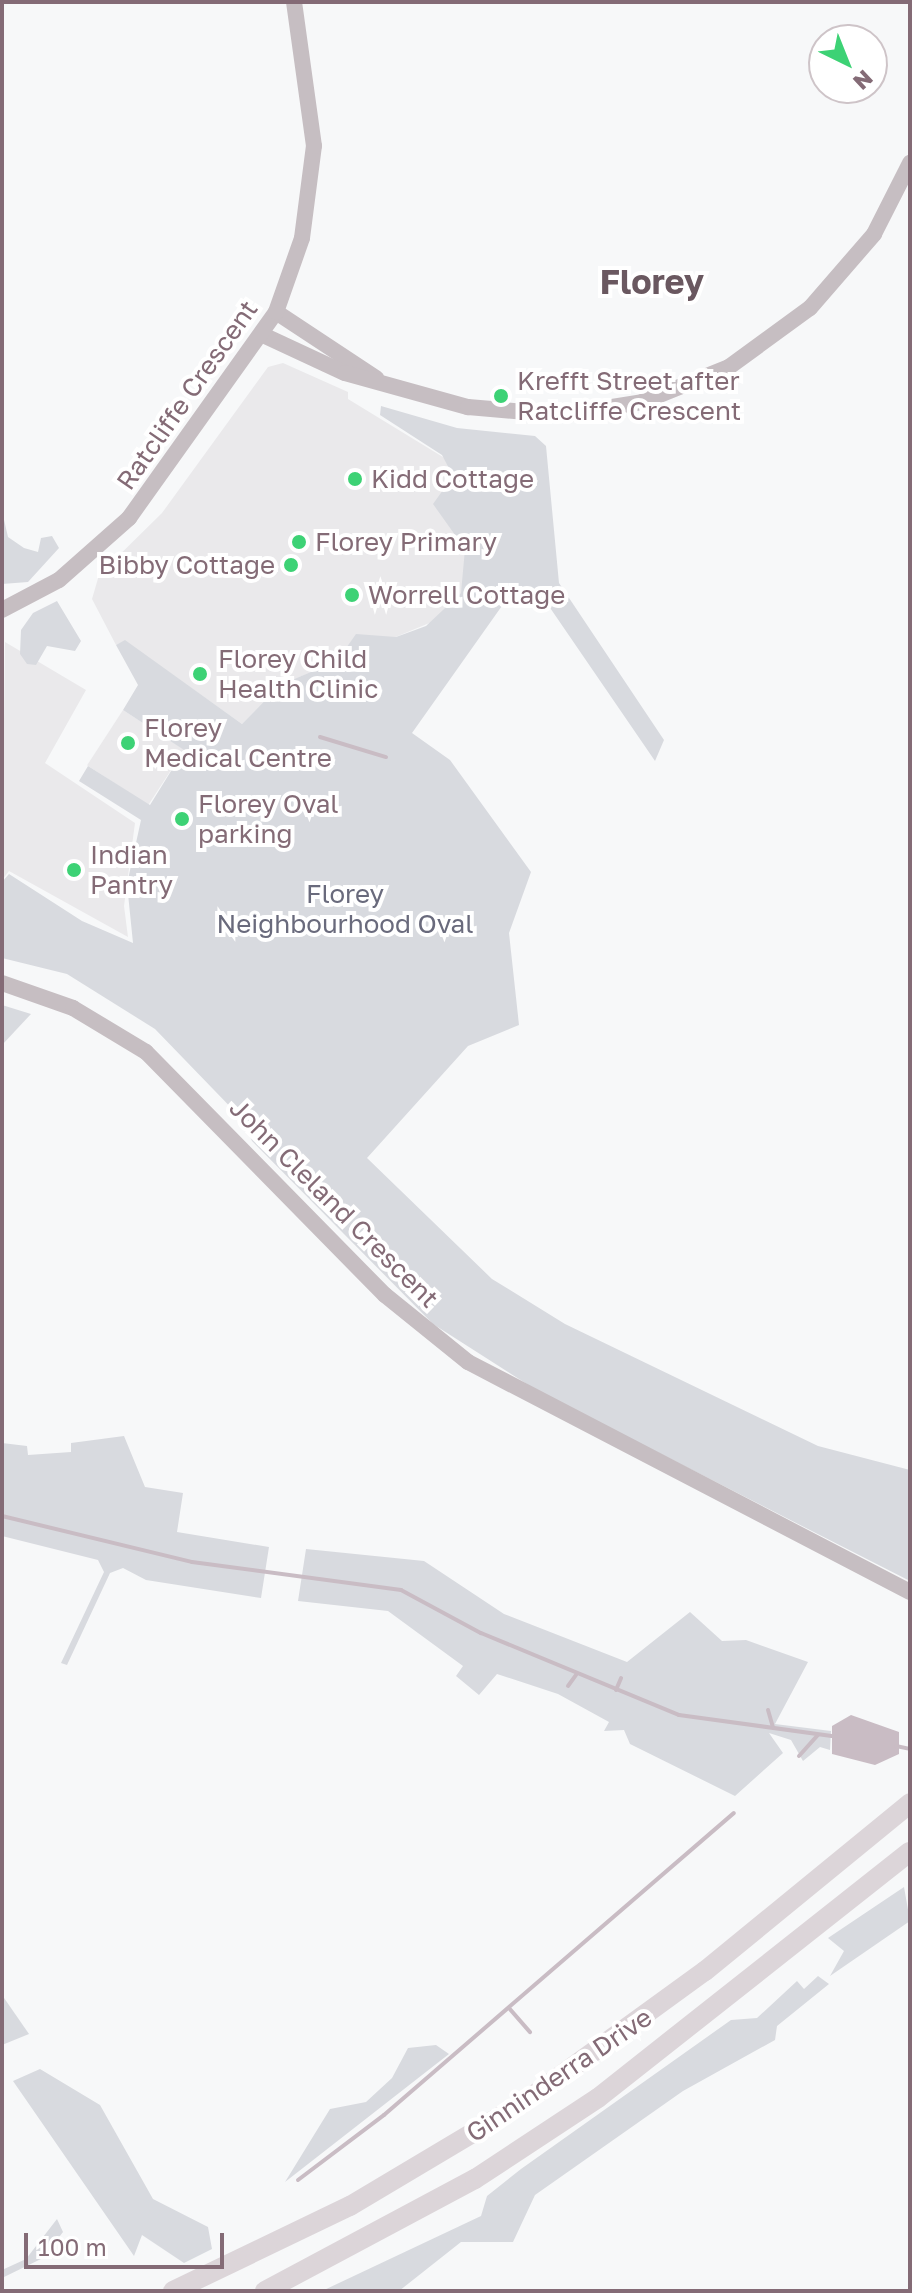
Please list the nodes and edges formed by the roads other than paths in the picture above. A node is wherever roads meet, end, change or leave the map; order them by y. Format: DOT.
graph roads {
  1 [pos="294,2"];
  2 [pos="910,163"];
  3 [pos="276,312"];
  4 [pos="263,335"];
  5 [pos="377,380"];
  6 [pos="2,610"];
  7 [pos="2,983"];
  8 [pos="910,1595"];
  9 [pos="910,1791"];
  10 [pos="899,1809"];
  11 [pos="907,1857"];
  12 [pos="173,2291"];
  13 [pos="265,2291"];
  1 -- 3 [label="street, Ratcliffe Crescent"];
  2 -- 5 [label="street"];
  3 -- 4 [label="street, Ratcliffe Crescent"];
  3 -- 5 [label="street"];
  4 -- 5 [label="street"];
  4 -- 6 [label="street, Ratcliffe Crescent"];
  7 -- 8 [label="street, John Cleland Crescent"];
  9 -- 10 [label="main road, Ginninderra Drive"];
  10 -- 12 [label="main road, Ginninderra Drive"];
  11 -- 13 [label="main road, Ginninderra Drive"];
}
